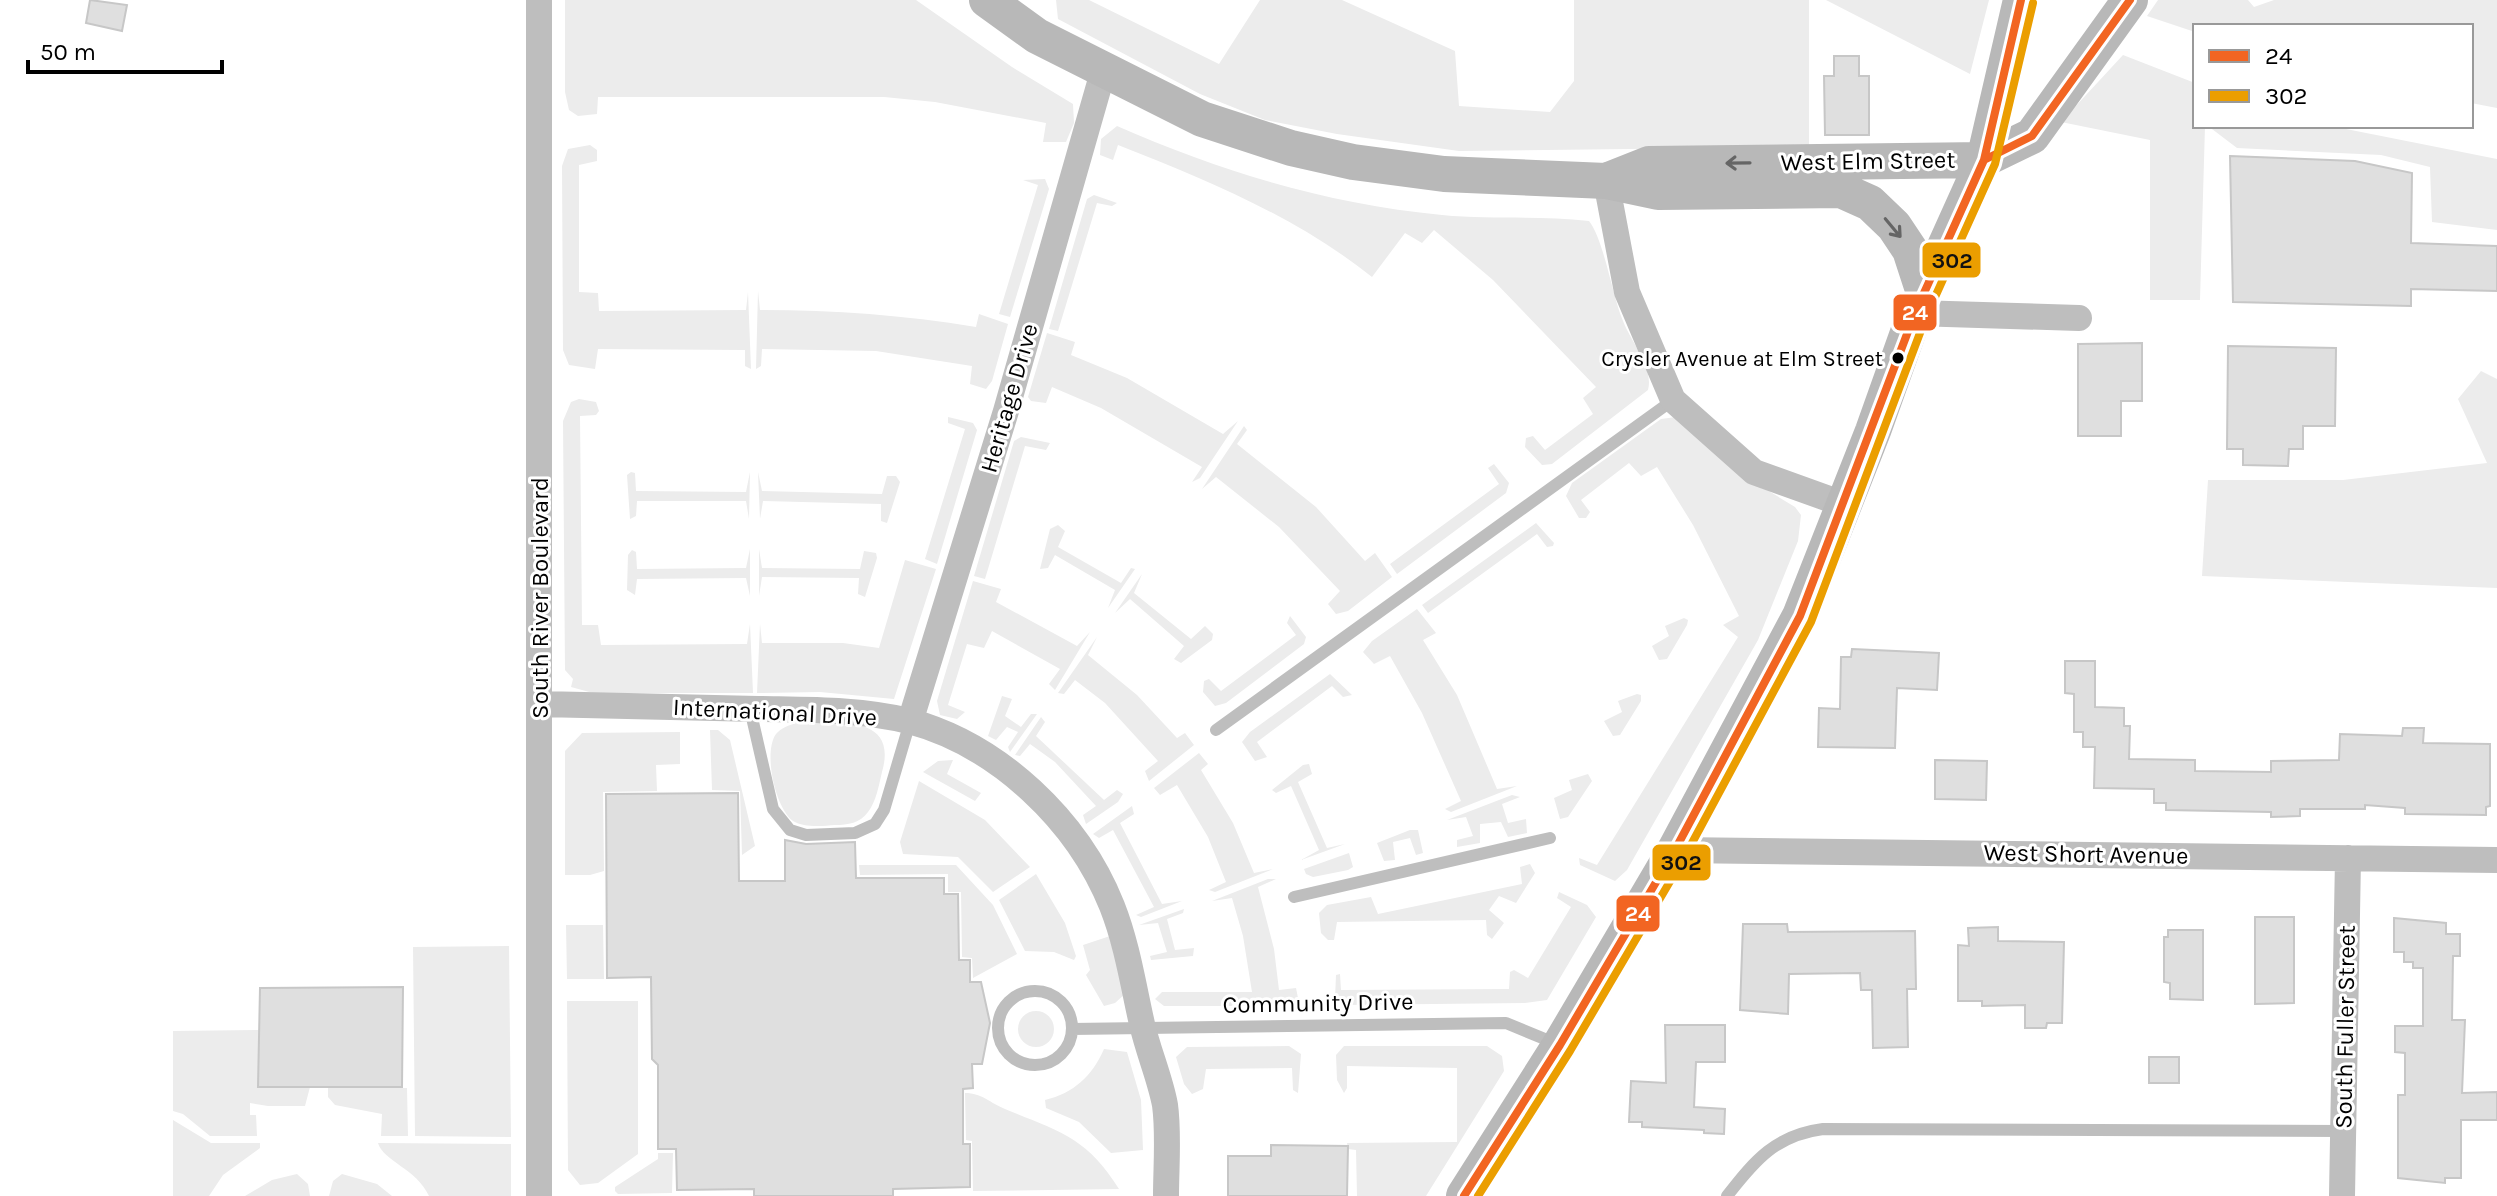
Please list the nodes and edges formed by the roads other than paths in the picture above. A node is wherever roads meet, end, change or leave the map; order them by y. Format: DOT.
graph roads {
  1 [pos="539,0"];
  2 [pos="2021,0"];
  3 [pos="2130,0"];
  4 [pos="1011,6"];
  5 [pos="1103,72"];
  6 [pos="1984,160"];
  7 [pos="1606,181"];
  8 [pos="1841,190"];
  9 [pos="1919,303"];
  10 [pos="2079,318"];
  11 [pos="1673,400"];
  12 [pos="1843,504"];
  13 [pos="540,704"];
  14 [pos="750,709"];
  15 [pos="910,722"];
  16 [pos="1216,730"];
  17 [pos="1550,838"];
  18 [pos="1675,850"];
  19 [pos="2348,858"];
  20 [pos="2497,860"];
  21 [pos="1294,897"];
  22 [pos="1142,1027"];
  23 [pos="1072,1029"];
  24 [pos="1560,1045"];
  25 [pos="2343,1131"];
  26 [pos="539,1196"];
  27 [pos="1166,1196"];
  28 [pos="1464,1196"];
  29 [pos="1727,1196"];
  30 [pos="2342,1196"];
  1 -- 13 [label="street, South River Boulevard"];
  2 -- 6 [label="main road"];
  3 -- 6 [label="main road"];
  4 -- 5 [label="main road, West Elm Street"];
  5 -- 7 [label="main road, West Elm Street"];
  5 -- 15 [label="street, Heritage Drive"];
  6 -- 7 [label="main road, West Elm Street, one-way"];
  6 -- 8 [label="main road, West Elm Street"];
  6 -- 9 [label="main road"];
  7 -- 8 [label="main road, West Elm Street"];
  7 -- 11 [label="street"];
  8 -- 9 [label="main road, West Elm Street, one-way"];
  9 -- 10 [label="street"];
  9 -- 12 [label="main road"];
  11 -- 12 [label="street"];
  11 -- 16 [label="lane"];
  12 -- 18 [label="main road"];
  13 -- 14 [label="street, International Drive"];
  13 -- 26 [label="street, South River Boulevard"];
  14 -- 15 [label="street, International Drive"];
  14 -- 15 [label="lane"];
  15 -- 22 [label="street, International Drive"];
  17 -- 21 [label="lane"];
  18 -- 19 [label="street, West Short Avenue"];
  18 -- 24 [label="main road"];
  19 -- 20 [label="street, West Short Avenue"];
  19 -- 25 [label="street, South Fuller Street"];
  22 -- 23 [label="lane, Community Drive"];
  22 -- 24 [label="lane, Community Drive"];
  22 -- 27 [label="street, International Drive"];
  23 -- 23 [label="lane"];
  24 -- 28 [label="main road"];
  25 -- 29 [label="lane"];
  25 -- 30 [label="street, South Fuller Street"];
}
